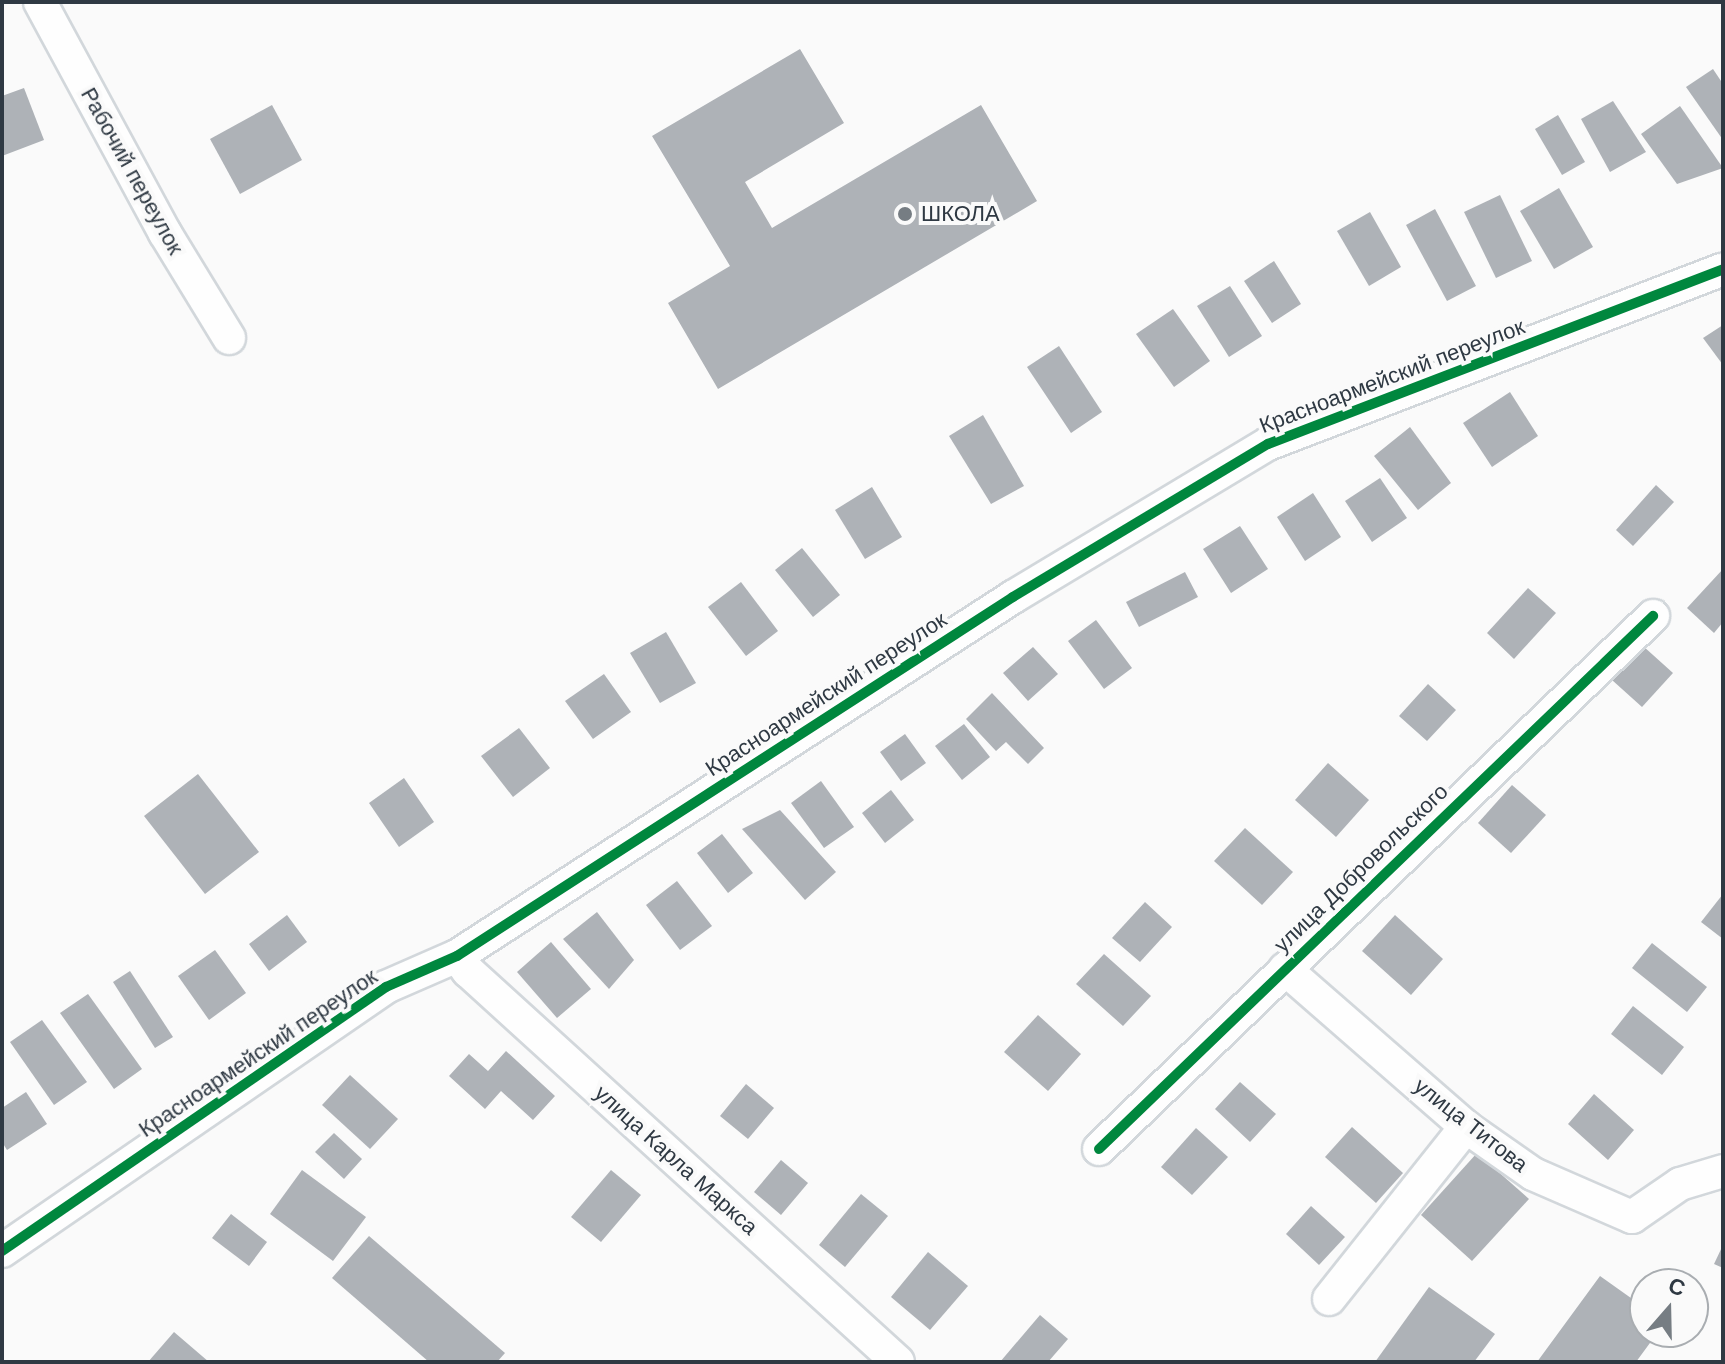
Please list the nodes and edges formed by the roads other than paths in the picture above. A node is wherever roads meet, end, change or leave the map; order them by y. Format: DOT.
graph roads {
  1 [pos="40,2"];
  2 [pos="1723,269"];
  3 [pos="229,338"];
  4 [pos="1653,616"];
  5 [pos="457,956"];
  6 [pos="1285,969"];
  7 [pos="1466,1127"];
  8 [pos="1099,1149"];
  9 [pos="1723,1171"];
  10 [pos="2,1251"];
  11 [pos="1329,1299"];
  12 [pos="898,1362"];
  1 -- 3 [label="street, Рабочий переулок"];
  2 -- 5 [label="street, Красноармейский переулок"];
  4 -- 6 [label="street, улица Добровольского"];
  5 -- 10 [label="street, Красноармейский переулок"];
  5 -- 12 [label="street, улица Карла Маркса"];
  6 -- 7 [label="street, улица Титова"];
  6 -- 8 [label="street, улица Добровольского"];
  7 -- 9 [label="street, улица Титова"];
  7 -- 11 [label="street"];
}
